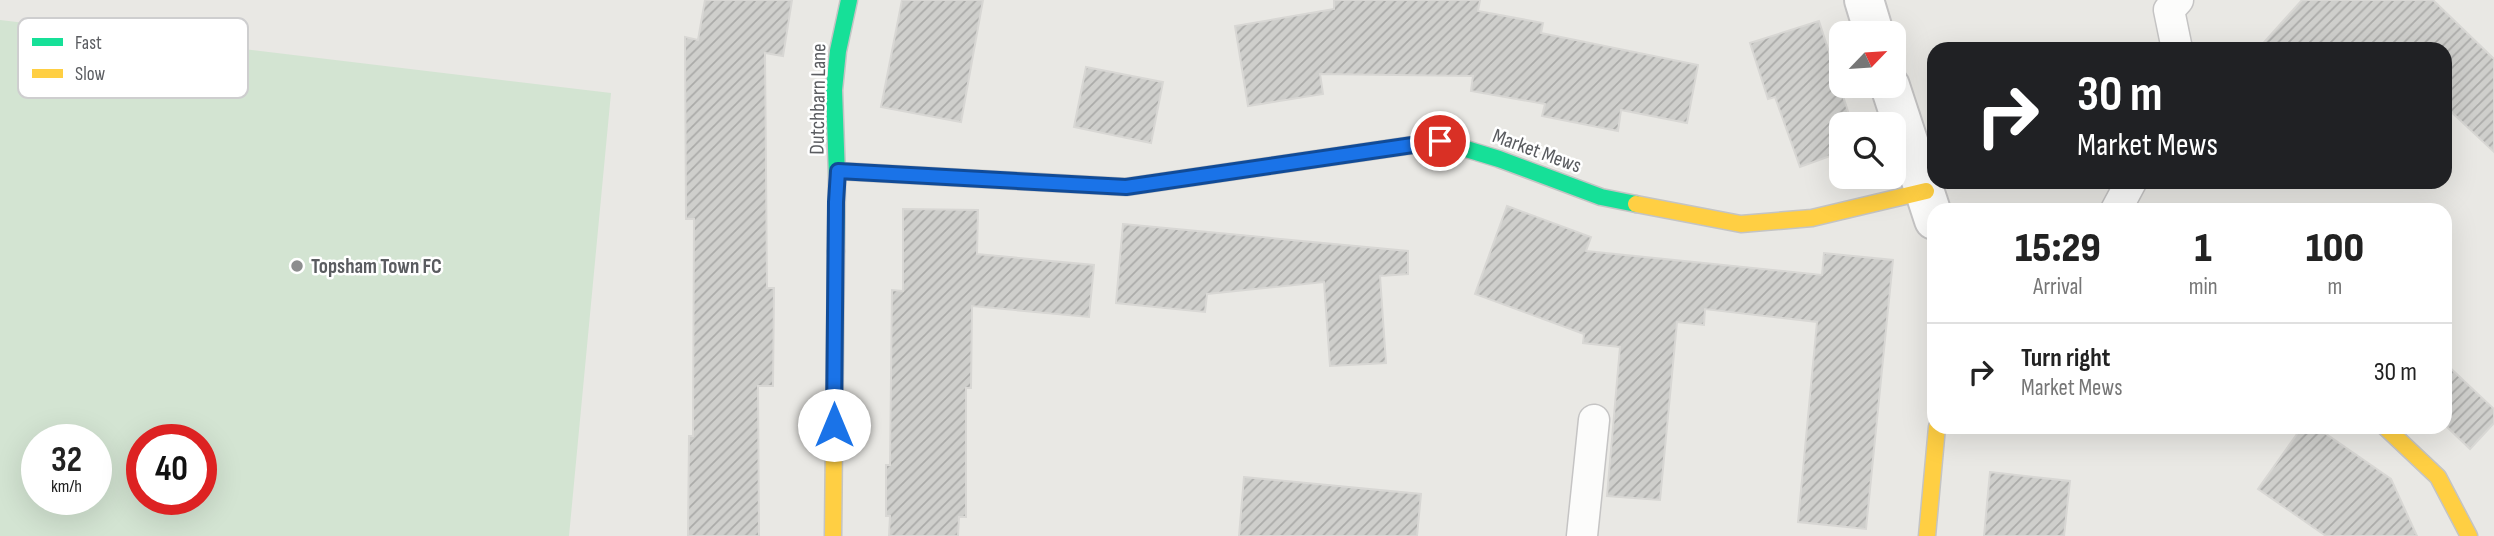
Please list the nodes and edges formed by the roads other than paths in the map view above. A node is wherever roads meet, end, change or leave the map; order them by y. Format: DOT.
graph roads {
  1 [pos="849,0"];
  2 [pos="1864,0"];
  3 [pos="2178,0"];
  4 [pos="1870,21"];
  5 [pos="2176,42"];
  6 [pos="1894,98"];
  7 [pos="838,171"];
  8 [pos="1929,203"];
  9 [pos="1927,205"];
  10 [pos="1594,420"];
  11 [pos="1936,434"];
  12 [pos="2392,434"];
  13 [pos="833,536"];
  14 [pos="1582,536"];
  15 [pos="1927,536"];
  16 [pos="2469,536"];
  1 -- 7 [label="street, Dutchbarn Lane"];
  2 -- 4 [label="street"];
  3 -- 5 [label="lane"];
  6 -- 8 [label="street"];
  7 -- 9 [label="street, Market Mews"];
  7 -- 13 [label="street, Dutchbarn Lane"];
  10 -- 14 [label="lane"];
  11 -- 15 [label="street"];
  12 -- 16 [label="street"];
}
